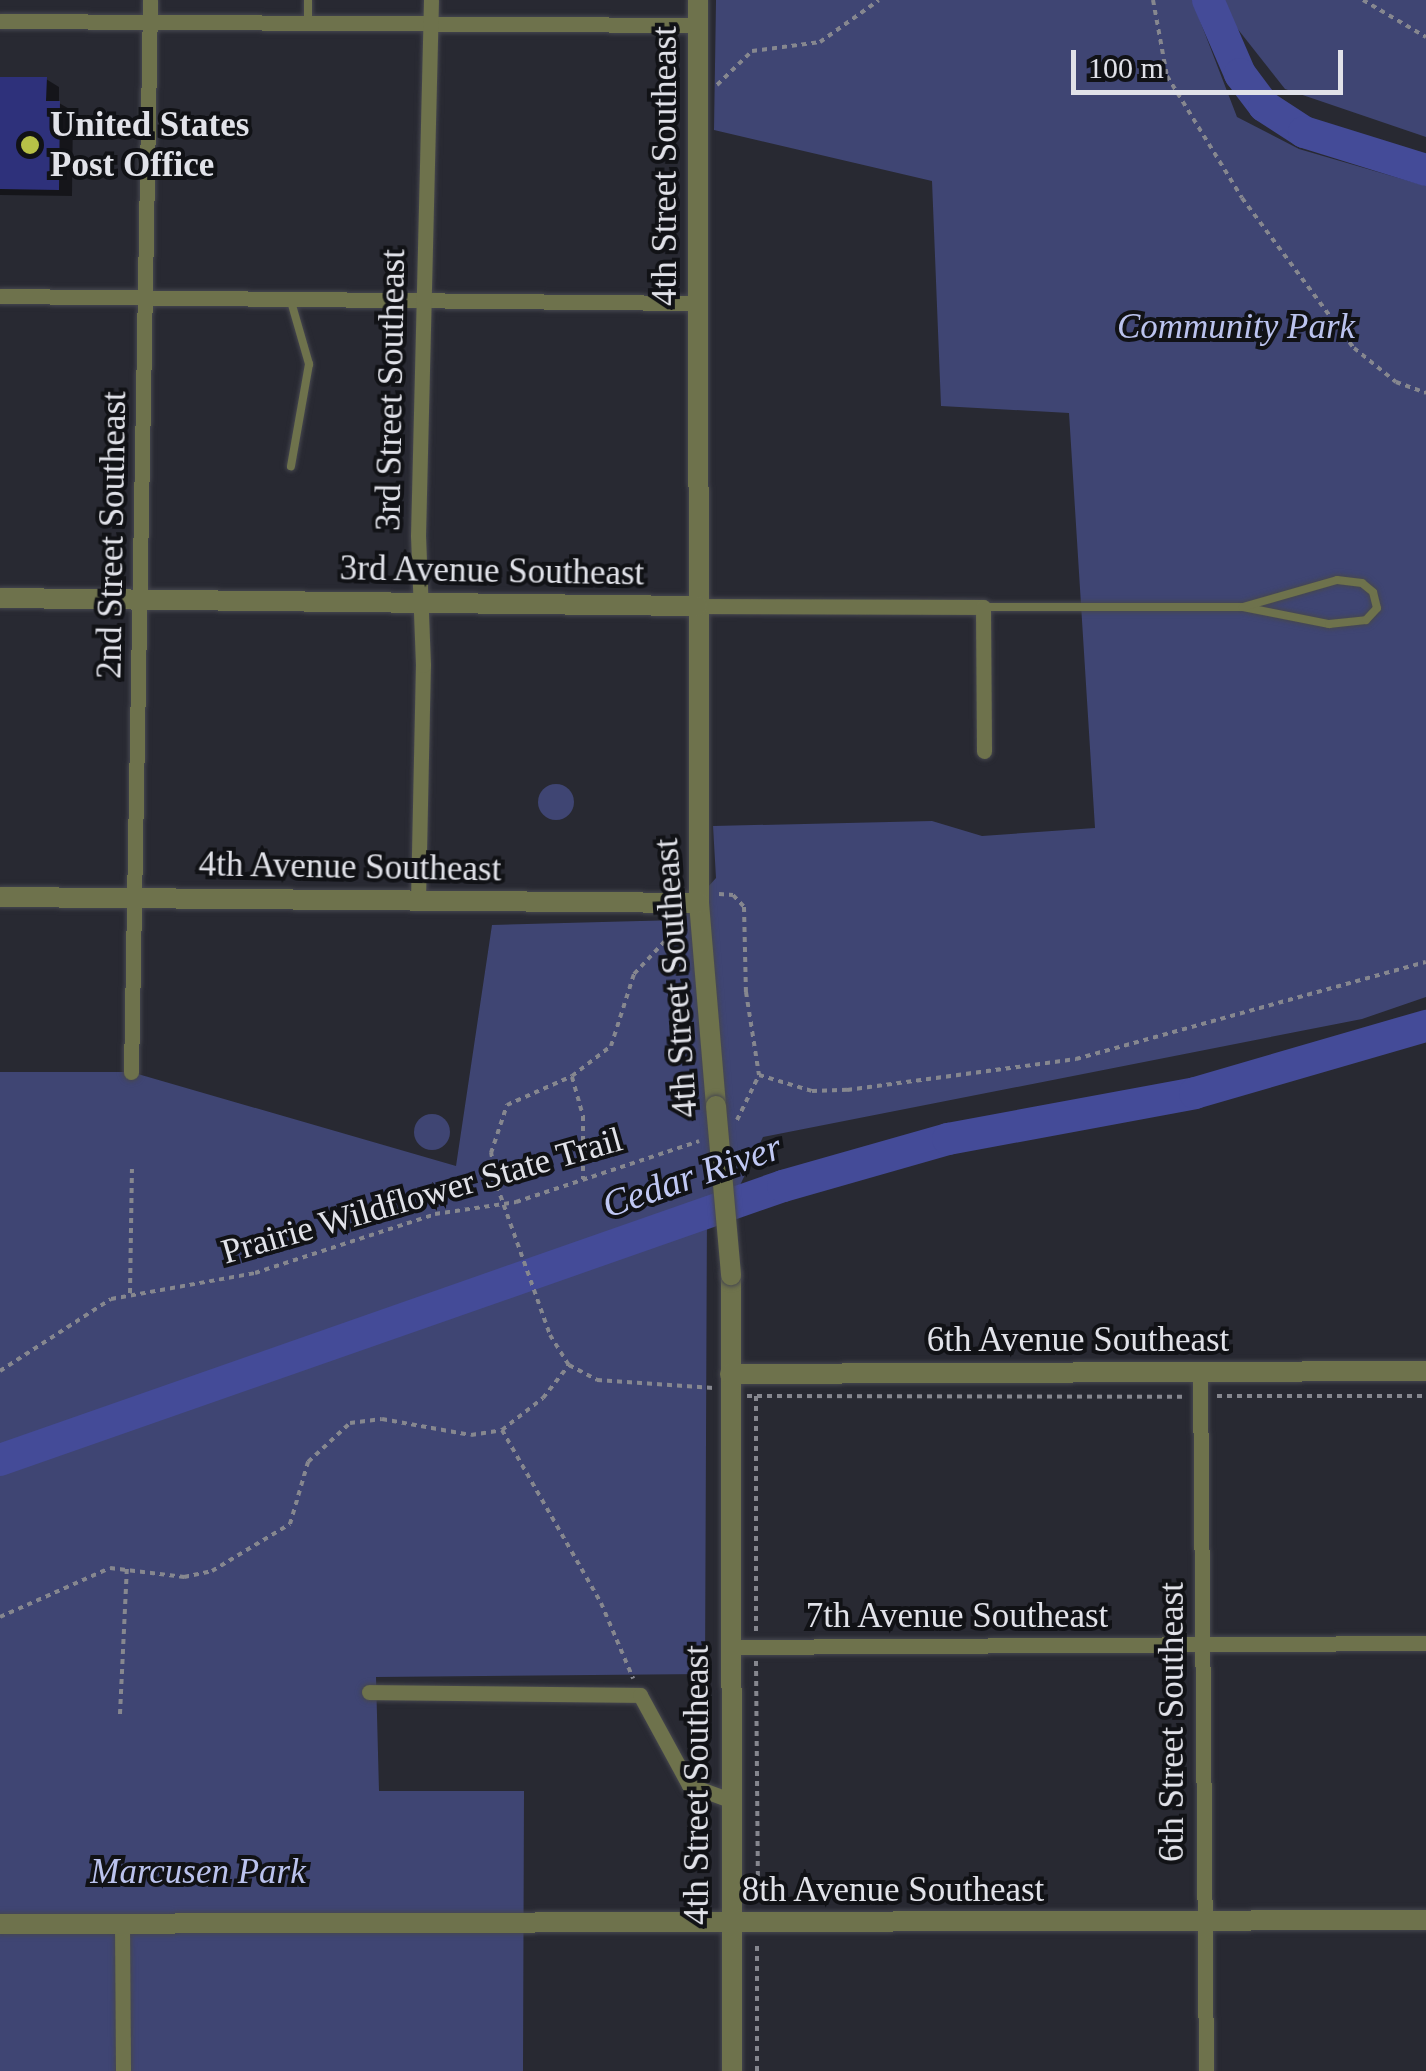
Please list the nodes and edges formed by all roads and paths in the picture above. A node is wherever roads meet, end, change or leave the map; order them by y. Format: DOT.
graph roads {
  1 [pos="150,0"];
  2 [pos="308,0"];
  3 [pos="430,0"];
  4 [pos="698,0"];
  5 [pos="879,0"];
  6 [pos="1153,0"];
  7 [pos="1363,0"];
  8 [pos="0,20"];
  9 [pos="150,20"];
  10 [pos="308,21"];
  11 [pos="429,22"];
  12 [pos="698,25"];
  13 [pos="1426,37"];
  14 [pos="697,102"];
  15 [pos="0,296"];
  16 [pos="146,296"];
  17 [pos="290,298"];
  18 [pos="423,299"];
  19 [pos="696,303"];
  20 [pos="1426,393"];
  21 [pos="291,466"];
  22 [pos="0,598"];
  23 [pos="141,600"];
  24 [pos="421,604"];
  25 [pos="697,606"];
  26 [pos="982,607"];
  27 [pos="1243,607"];
  28 [pos="984,751"];
  29 [pos="0,897"];
  30 [pos="136,898"];
  31 [pos="418,901"];
  32 [pos="699,903"];
  33 [pos="1426,962"];
  34 [pos="131,1072"];
  35 [pos="759,1075"];
  36 [pos="572,1076"];
  37 [pos="730,1128"];
  38 [pos="716,1134"];
  39 [pos="132,1169"];
  40 [pos="583,1179"];
  41 [pos="130,1293"];
  42 [pos="569,1365"];
  43 [pos="1426,1371"];
  44 [pos="0,1372"];
  45 [pos="1200,1372"];
  46 [pos="730,1383"];
  47 [pos="1200,1396"];
  48 [pos="1426,1396"];
  49 [pos="756,1398"];
  50 [pos="502,1430"];
  51 [pos="127,1566"];
  52 [pos="0,1617"];
  53 [pos="1426,1643"];
  54 [pos="1202,1644"];
  55 [pos="729,1647"];
  56 [pos="755,1647"];
  57 [pos="369,1692"];
  58 [pos="640,1695"];
  59 [pos="120,1714"];
  60 [pos="730,1800"];
  61 [pos="1426,1920"];
  62 [pos="1203,1922"];
  63 [pos="122,1923"];
  64 [pos="730,1923"];
  65 [pos="758,1923"];
  66 [pos="0,1924"];
  67 [pos="123,2071"];
  68 [pos="732,2071"];
  69 [pos="756,2071"];
  70 [pos="1206,2071"];
  1 -- 9 [label="street, 2nd Street Southeast"];
  2 -- 10 [label="lane"];
  3 -- 11 [label="street, 3rd Street Southeast"];
  4 -- 12 [label="street, 4th Street Southeast"];
  5 -- 14 [label="path"];
  6 -- 20 [label="path"];
  7 -- 13 [label="path"];
  8 -- 9 [label="street"];
  9 -- 10 [label="street"];
  9 -- 16 [label="street, 2nd Street Southeast"];
  10 -- 11 [label="street"];
  11 -- 12 [label="street"];
  11 -- 18 [label="street, 3rd Street Southeast"];
  12 -- 14 [label="street, 4th Street Southeast"];
  14 -- 19 [label="street, 4th Street Southeast"];
  15 -- 16 [label="street"];
  16 -- 17 [label="street"];
  16 -- 23 [label="street, 2nd Street Southeast"];
  17 -- 18 [label="street"];
  17 -- 21 [label="lane"];
  18 -- 19 [label="street"];
  18 -- 24 [label="street, 3rd Street Southeast"];
  19 -- 25 [label="street, 4th Street Southeast"];
  22 -- 23 [label="street, 3rd Avenue Southeast"];
  23 -- 24 [label="street, 3rd Avenue Southeast"];
  23 -- 30 [label="street, 2nd Street Southeast"];
  24 -- 25 [label="street, 3rd Avenue Southeast"];
  24 -- 31 [label="street, 3rd Street Southeast"];
  25 -- 26 [label="street, 3rd Avenue Southeast"];
  25 -- 32 [label="street, 4th Street Southeast"];
  26 -- 27 [label="lane"];
  26 -- 28 [label="street"];
  27 -- 27 [label="lane"];
  29 -- 30 [label="street, 4th Avenue Southeast"];
  30 -- 31 [label="street, 4th Avenue Southeast"];
  30 -- 34 [label="street, 2nd Street Southeast"];
  31 -- 32 [label="street, 4th Avenue Southeast"];
  32 -- 35 [label="path"];
  32 -- 36 [label="path"];
  32 -- 46 [label="street, 4th Street Southeast, bridge"];
  33 -- 35 [label="path"];
  35 -- 37 [label="path"];
  36 -- 40 [label="path"];
  36 -- 42 [label="path, bridge"];
  38 -- 40 [label="path, Prairie Wildflower State Trail"];
  39 -- 41 [label="path"];
  40 -- 41 [label="path, Prairie Wildflower State Trail"];
  41 -- 44 [label="path, Prairie Wildflower State Trail"];
  42 -- 46 [label="path"];
  42 -- 50 [label="path"];
  43 -- 45 [label="street, 6th Avenue Southeast"];
  45 -- 46 [label="street, 6th Avenue Southeast"];
  45 -- 47 [label="street, 6th Street Southeast"];
  46 -- 49 [label="path"];
  46 -- 55 [label="street, 4th Street Southeast"];
  47 -- 48 [label="path"];
  47 -- 49 [label="path"];
  47 -- 54 [label="street, 6th Street Southeast"];
  49 -- 56 [label="path"];
  50 -- 51 [label="path"];
  50 -- 58 [label="path"];
  51 -- 52 [label="path"];
  51 -- 59 [label="path"];
  53 -- 54 [label="street, 7th Avenue Southeast"];
  54 -- 56 [label="street, 7th Avenue Southeast"];
  54 -- 62 [label="street, 6th Street Southeast"];
  55 -- 56 [label="street, 7th Avenue Southeast"];
  55 -- 60 [label="street, 4th Street Southeast"];
  56 -- 65 [label="path"];
  57 -- 58 [label="street"];
  58 -- 60 [label="street"];
  60 -- 64 [label="street, 4th Street Southeast"];
  61 -- 62 [label="street, 8th Avenue Southeast"];
  62 -- 65 [label="street, 8th Avenue Southeast"];
  62 -- 70 [label="street, 6th Street Southeast"];
  63 -- 64 [label="street, 8th Avenue Southeast"];
  63 -- 66 [label="street, 8th Avenue Southeast"];
  63 -- 67 [label="street"];
  64 -- 65 [label="street, 8th Avenue Southeast"];
  64 -- 68 [label="street, 4th Street Southeast"];
  65 -- 69 [label="path"];
}
